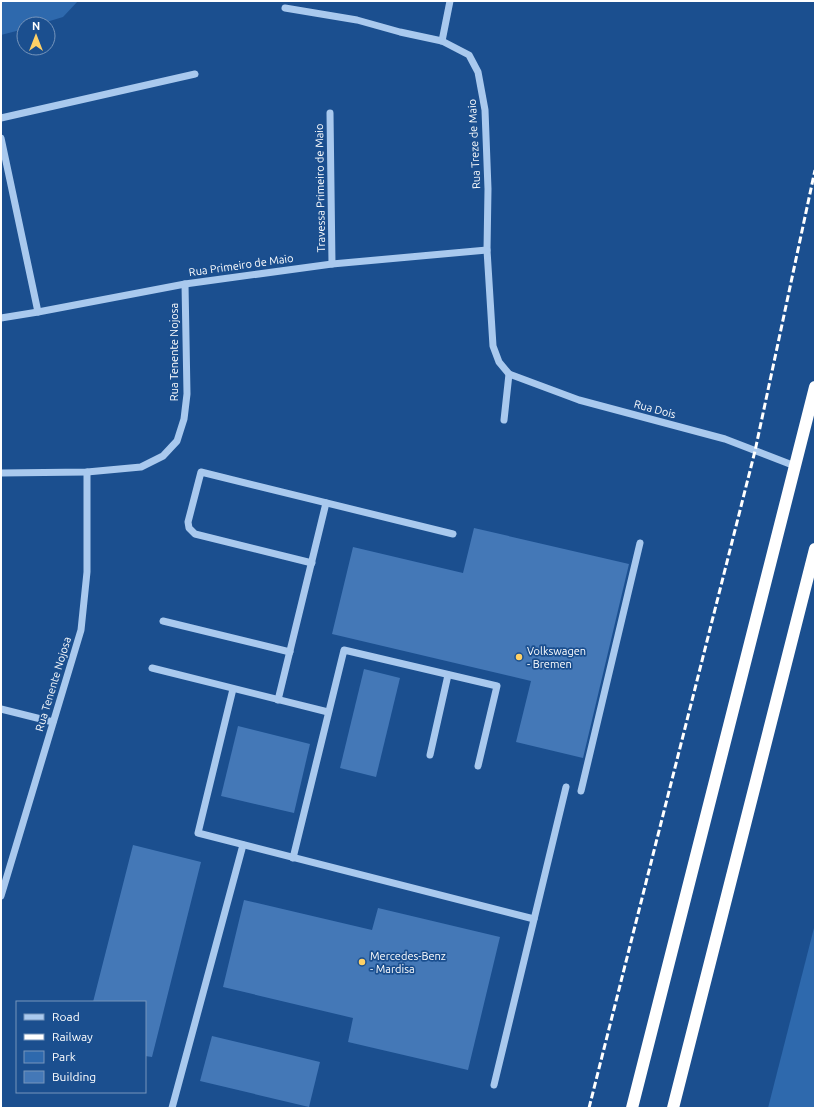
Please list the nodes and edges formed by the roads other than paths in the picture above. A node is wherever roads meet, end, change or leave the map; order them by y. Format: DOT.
graph roads {
  1 [pos="450,1"];
  2 [pos="285,8"];
  3 [pos="442,41"];
  4 [pos="195,74"];
  5 [pos="330,113"];
  6 [pos="1,118"];
  7 [pos="1,138"];
  8 [pos="487,250"];
  9 [pos="332,264"];
  10 [pos="185,284"];
  11 [pos="38,312"];
  12 [pos="1,318"];
  13 [pos="509,374"];
  14 [pos="815,387"];
  15 [pos="504,420"];
  16 [pos="795,466"];
  17 [pos="87,472"];
  18 [pos="1,473"];
  19 [pos="326,503"];
  20 [pos="453,534"];
  21 [pos="640,543"];
  22 [pos="815,549"];
  23 [pos="312,562"];
  24 [pos="163,621"];
  25 [pos="290,652"];
  26 [pos="152,668"];
  27 [pos="448,674"];
  28 [pos="233,689"];
  29 [pos="278,700"];
  30 [pos="1,709"];
  31 [pos="328,712"];
  32 [pos="53,722"];
  33 [pos="430,755"];
  34 [pos="478,766"];
  35 [pos="566,787"];
  36 [pos="580,791"];
  37 [pos="243,845"];
  38 [pos="293,858"];
  39 [pos="1,896"];
  40 [pos="534,919"];
  41 [pos="494,1085"];
  42 [pos="172,1108"];
  43 [pos="632,1108"];
  44 [pos="673,1108"];
  1 -- 3 [label="street"];
  2 -- 3 [label="street, Rua Treze de Maio"];
  3 -- 8 [label="street, Rua Treze de Maio"];
  4 -- 6 [label="street"];
  5 -- 9 [label="street, Travessa Primeiro de Maio"];
  7 -- 11 [label="street"];
  8 -- 9 [label="street, Rua Primeiro de Maio"];
  8 -- 13 [label="street, Rua Treze de Maio"];
  9 -- 10 [label="street, Rua Primeiro de Maio"];
  10 -- 11 [label="street, Rua Primeiro de Maio"];
  10 -- 17 [label="street, Rua Tenente Nojosa"];
  11 -- 12 [label="street, Rua Primeiro de Maio"];
  13 -- 15 [label="street"];
  13 -- 16 [label="street, Rua Dois"];
  14 -- 16 [label="highway"];
  16 -- 43 [label="highway"];
  17 -- 18 [label="street, Rua Tenente Nojosa"];
  17 -- 32 [label="street, Rua Tenente Nojosa"];
  19 -- 20 [label="street"];
  19 -- 23 [label="street"];
  19 -- 23 [label="street"];
  21 -- 36 [label="street"];
  22 -- 44 [label="highway"];
  23 -- 25 [label="street"];
  24 -- 25 [label="street"];
  25 -- 29 [label="street"];
  26 -- 28 [label="street"];
  27 -- 31 [label="street"];
  27 -- 33 [label="street"];
  27 -- 34 [label="street"];
  28 -- 29 [label="street"];
  28 -- 37 [label="street"];
  29 -- 31 [label="street"];
  30 -- 32 [label="street"];
  31 -- 38 [label="street"];
  32 -- 39 [label="street, Rua Tenente Nojosa"];
  35 -- 40 [label="street"];
  37 -- 38 [label="street"];
  37 -- 42 [label="street"];
  38 -- 40 [label="street"];
  40 -- 41 [label="street"];
}
